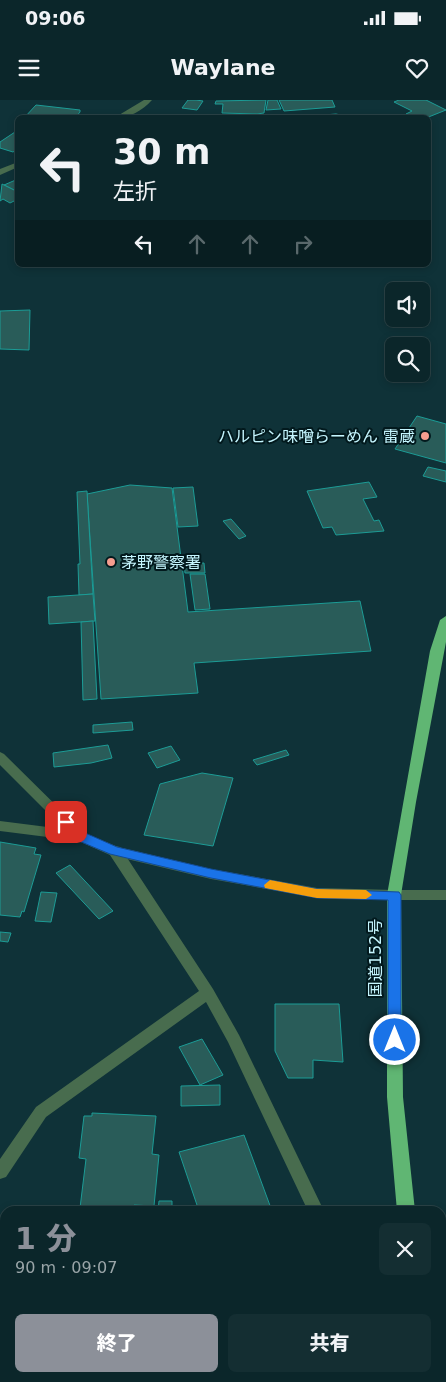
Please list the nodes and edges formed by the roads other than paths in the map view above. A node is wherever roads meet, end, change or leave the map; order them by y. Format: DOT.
graph roads {
  1 [pos="148,100"];
  2 [pos="124,115"];
  3 [pos="15,165"];
  4 [pos="0,172"];
  5 [pos="446,620"];
  6 [pos="442,653"];
  7 [pos="0,757"];
  8 [pos="0,826"];
  9 [pos="79,836"];
  10 [pos="115,851"];
  11 [pos="394,895"];
  12 [pos="446,896"];
  13 [pos="208,993"];
  14 [pos="0,1172"];
  15 [pos="314,1206"];
  16 [pos="406,1206"];
  1 -- 2 [label="street"];
  3 -- 4 [label="street"];
  5 -- 6 [label="highway, 国道152号"];
  6 -- 11 [label="highway, 国道152号"];
  7 -- 9 [label="street"];
  8 -- 9 [label="street"];
  9 -- 10 [label="street"];
  10 -- 11 [label="street"];
  10 -- 13 [label="street"];
  11 -- 12 [label="street"];
  11 -- 16 [label="highway, 国道152号"];
  13 -- 14 [label="street"];
  13 -- 15 [label="street"];
}
